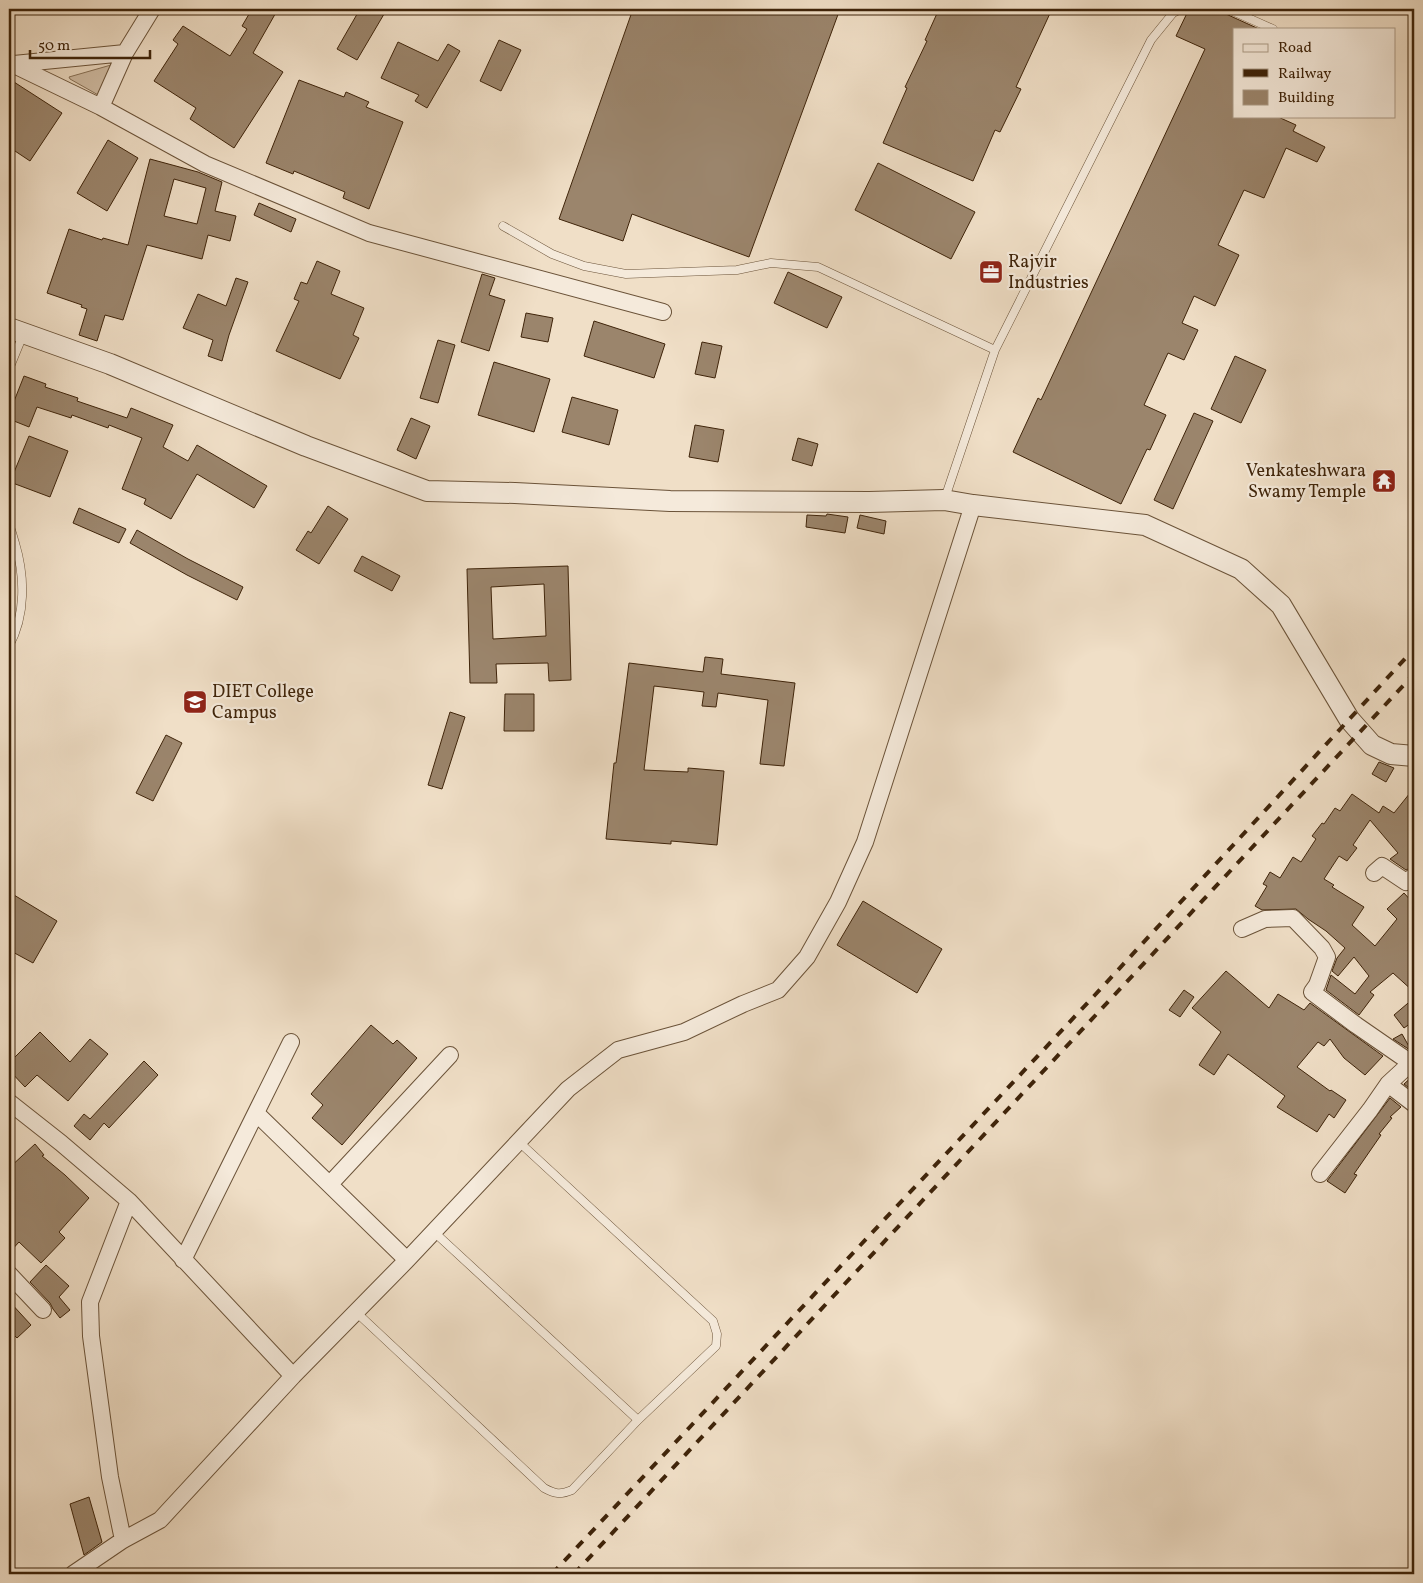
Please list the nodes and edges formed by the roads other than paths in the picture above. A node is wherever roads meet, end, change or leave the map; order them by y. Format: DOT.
graph roads {
  1 [pos="152,9"];
  2 [pos="1181,9"];
  3 [pos="1228,9"];
  4 [pos="1271,28"];
  5 [pos="125,53"];
  6 [pos="11,63"];
  7 [pos="101,106"];
  8 [pos="503,226"];
  9 [pos="663,312"];
  10 [pos="16,330"];
  11 [pos="995,350"];
  12 [pos="9,368"];
  13 [pos="944,500"];
  14 [pos="973,505"];
  15 [pos="9,525"];
  16 [pos="9,646"];
  17 [pos="1414,756"];
  18 [pos="1374,873"];
  19 [pos="1411,883"];
  20 [pos="1242,929"];
  21 [pos="291,1042"];
  22 [pos="450,1054"];
  23 [pos="1412,1062"];
  24 [pos="1388,1084"];
  25 [pos="9,1102"];
  26 [pos="1414,1104"];
  27 [pos="256,1113"];
  28 [pos="519,1142"];
  29 [pos="1320,1174"];
  30 [pos="330,1184"];
  31 [pos="129,1202"];
  32 [pos="434,1232"];
  33 [pos="183,1260"];
  34 [pos="407,1260"];
  35 [pos="9,1274"];
  36 [pos="43,1310"];
  37 [pos="356,1312"];
  38 [pos="293,1376"];
  39 [pos="638,1420"];
  40 [pos="123,1540"];
  41 [pos="73,1574"];
  1 -- 5 [label="street"];
  2 -- 11 [label="lane"];
  3 -- 4 [label="lane"];
  5 -- 6 [label="street"];
  5 -- 7 [label="street"];
  6 -- 7 [label="street"];
  7 -- 9 [label="street"];
  8 -- 11 [label="lane"];
  10 -- 12 [label="lane"];
  10 -- 13 [label="street"];
  11 -- 13 [label="lane"];
  13 -- 14 [label="street"];
  14 -- 17 [label="street"];
  14 -- 28 [label="street"];
  15 -- 16 [label="lane"];
  18 -- 19 [label="street"];
  20 -- 23 [label="street"];
  21 -- 27 [label="street"];
  22 -- 30 [label="street"];
  23 -- 24 [label="street"];
  24 -- 26 [label="street"];
  24 -- 29 [label="street"];
  25 -- 31 [label="street"];
  27 -- 30 [label="street"];
  27 -- 33 [label="street"];
  28 -- 32 [label="street"];
  28 -- 39 [label="lane"];
  30 -- 34 [label="street"];
  31 -- 33 [label="street"];
  31 -- 40 [label="street"];
  32 -- 34 [label="street"];
  32 -- 39 [label="lane"];
  33 -- 38 [label="street"];
  34 -- 37 [label="street"];
  35 -- 36 [label="street"];
  37 -- 38 [label="street"];
  37 -- 39 [label="lane"];
  38 -- 40 [label="street"];
  40 -- 41 [label="street"];
}
